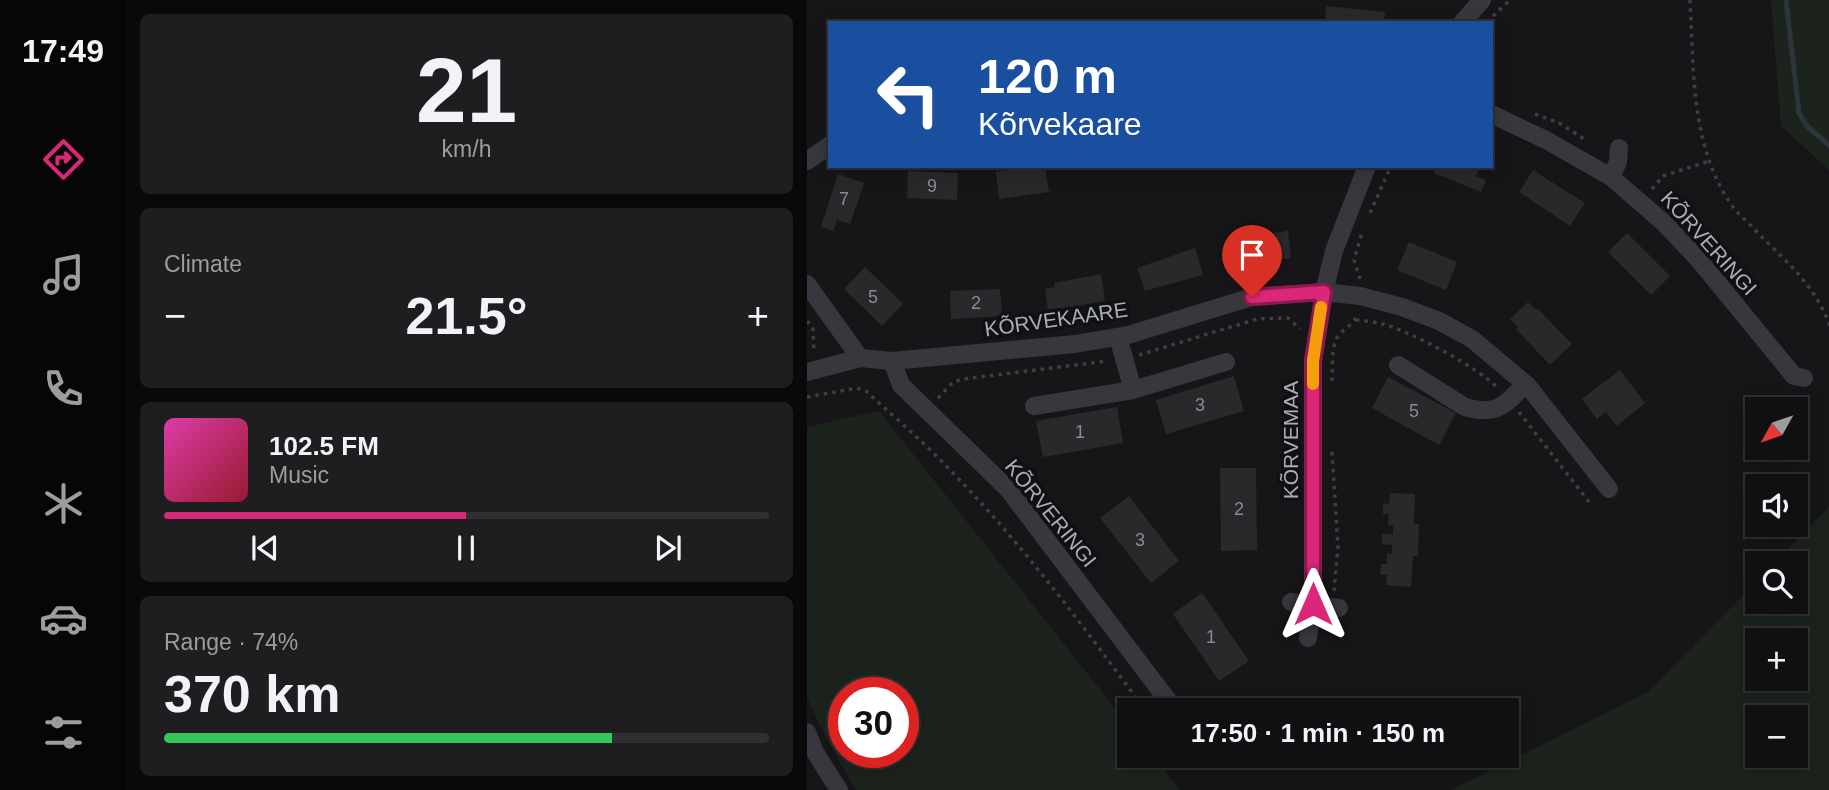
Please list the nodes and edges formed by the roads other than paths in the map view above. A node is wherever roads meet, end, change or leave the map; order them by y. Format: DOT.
graph roads {
  1 [pos="1482,0"];
  2 [pos="1464,21"];
  3 [pos="1493,115"];
  4 [pos="828,146"];
  5 [pos="1619,148"];
  6 [pos="807,161"];
  7 [pos="1366,168"];
  8 [pos="1611,177"];
  9 [pos="807,284"];
  10 [pos="1324,292"];
  11 [pos="1118,337"];
  12 [pos="860,358"];
  13 [pos="892,361"];
  14 [pos="1226,362"];
  15 [pos="1398,365"];
  16 [pos="807,372"];
  17 [pos="1804,378"];
  18 [pos="1525,384"];
  19 [pos="1134,390"];
  20 [pos="1034,406"];
  21 [pos="1609,489"];
  22 [pos="1291,602"];
  23 [pos="1313,604"];
  24 [pos="1336,608"];
  25 [pos="1308,638"];
  26 [pos="1166,698"];
  27 [pos="807,732"];
  28 [pos="839,790"];
  1 -- 2 [label="street"];
  3 -- 8 [label="street, KÕRVERINGI"];
  4 -- 6 [label="street"];
  5 -- 8 [label="street"];
  7 -- 10 [label="street, KÕRVEMAA"];
  8 -- 17 [label="street, KÕRVERINGI"];
  9 -- 12 [label="street"];
  10 -- 11 [label="street, KÕRVEKAARE"];
  10 -- 18 [label="street, KÕRVEKAARE"];
  10 -- 23 [label="street, KÕRVEMAA"];
  11 -- 13 [label="street, KÕRVEKAARE"];
  11 -- 19 [label="street"];
  12 -- 13 [label="street, KÕRVEKAARE"];
  12 -- 16 [label="street, KÕRVEKAARE"];
  13 -- 26 [label="street, KÕRVERINGI"];
  14 -- 19 [label="street"];
  15 -- 18 [label="street"];
  18 -- 21 [label="street, KÕRVEKAARE"];
  19 -- 20 [label="street"];
  22 -- 23 [label="street"];
  23 -- 24 [label="street"];
  23 -- 25 [label="street, KÕRVEMAA"];
  27 -- 28 [label="street"];
}
